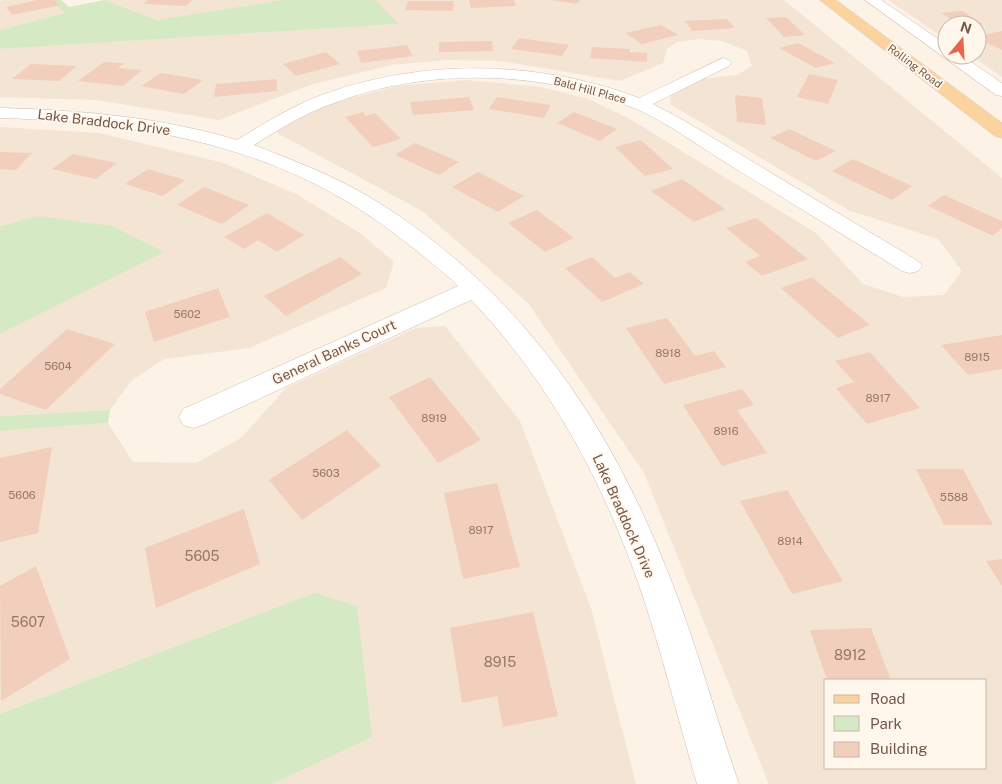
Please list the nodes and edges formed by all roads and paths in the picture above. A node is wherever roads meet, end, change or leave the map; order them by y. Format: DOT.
graph roads {
  1 [pos="827,0"];
  2 [pos="849,0"];
  3 [pos="872,0"];
  4 [pos="937,45"];
  5 [pos="723,63"];
  6 [pos="965,65"];
  7 [pos="954,77"];
  8 [pos="1002,91"];
  9 [pos="640,104"];
  10 [pos="0,112"];
  11 [pos="1002,132"];
  12 [pos="240,146"];
  13 [pos="910,266"];
  14 [pos="475,288"];
  15 [pos="194,416"];
  16 [pos="718,784"];
  1 -- 11 [label="main road, Rolling Road"];
  2 -- 7 [label="main road, Rolling Road"];
  3 -- 4 [label="street"];
  5 -- 9 [label="street"];
  6 -- 8 [label="street"];
  9 -- 12 [label="street, Bald Hill Place"];
  9 -- 13 [label="street, Bald Hill Place"];
  10 -- 12 [label="street, Lake Braddock Drive"];
  12 -- 14 [label="street, Lake Braddock Drive"];
  14 -- 15 [label="street, General Banks Court"];
  14 -- 16 [label="street, Lake Braddock Drive"];
}
